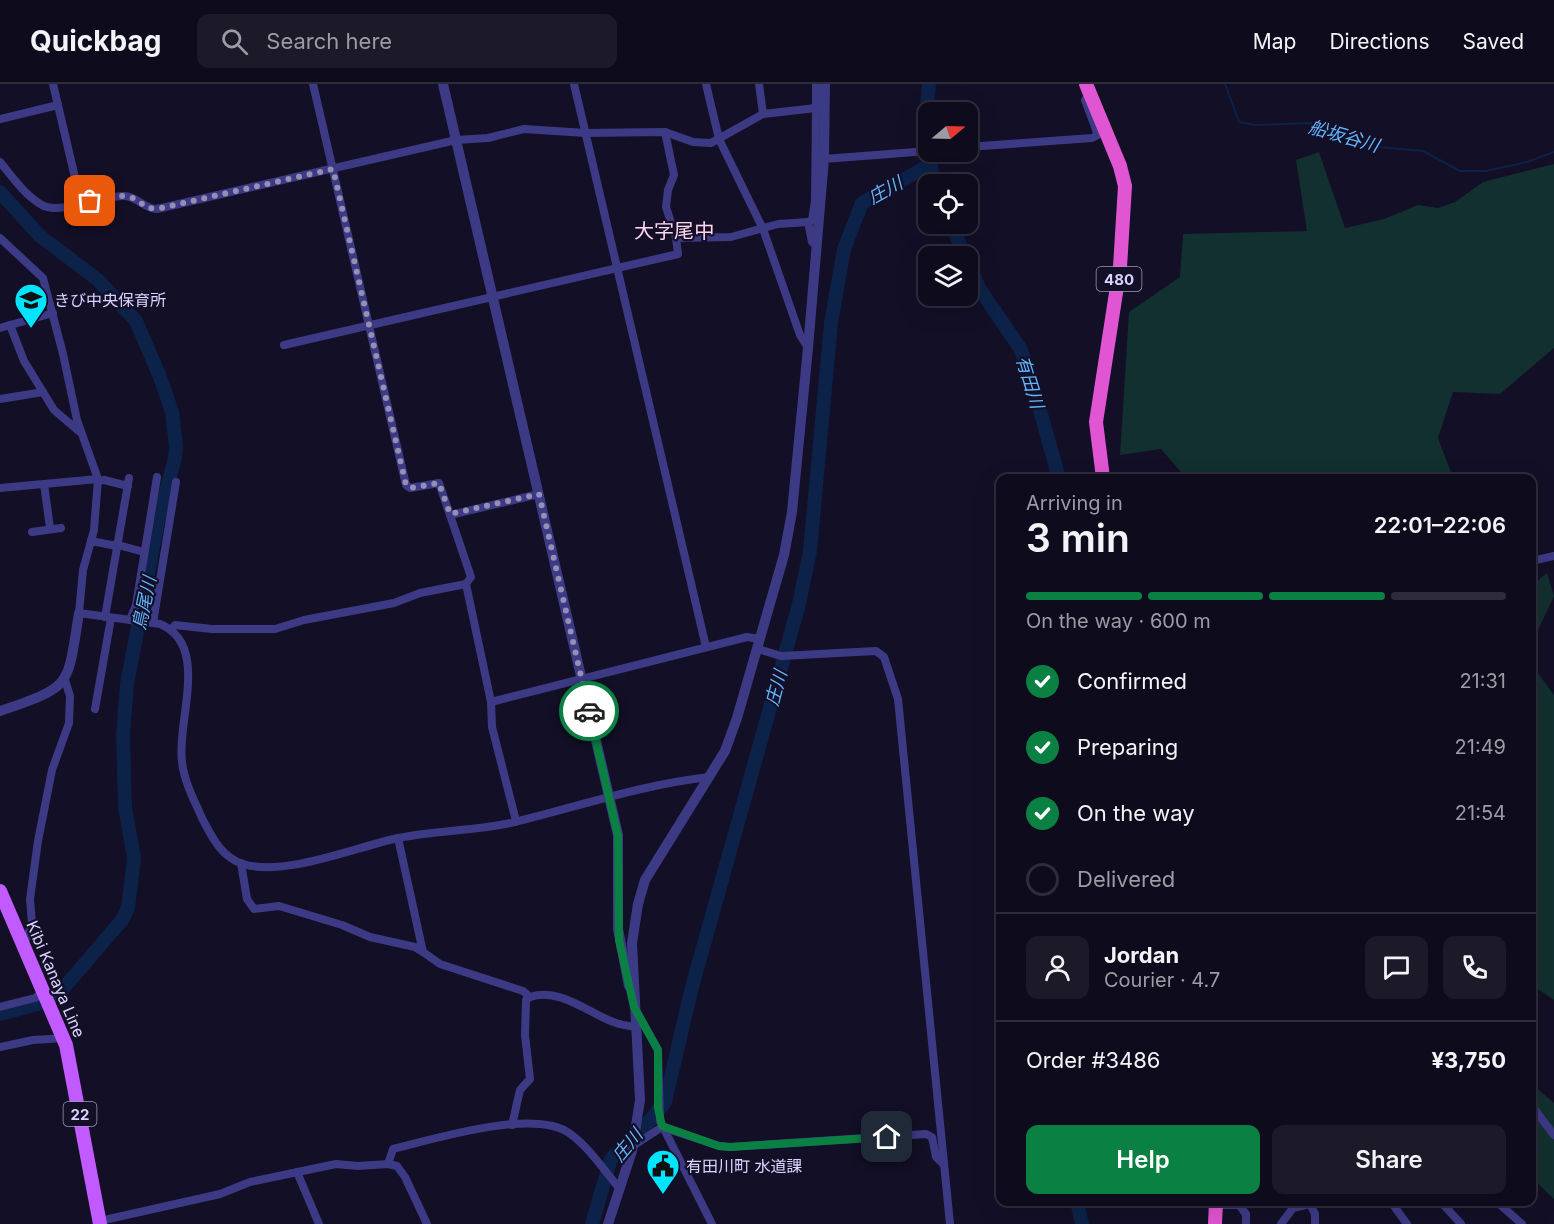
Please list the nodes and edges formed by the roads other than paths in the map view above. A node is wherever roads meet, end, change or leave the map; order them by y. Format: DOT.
graph roads {
  1 [pos="53,84"];
  2 [pos="313,84"];
  3 [pos="443,84"];
  4 [pos="574,84"];
  5 [pos="706,84"];
  6 [pos="759,84"];
  7 [pos="818,84"];
  8 [pos="825,84"];
  9 [pos="1088,88"];
  10 [pos="58,105"];
  11 [pos="816,108"];
  12 [pos="763,114"];
  13 [pos="0,119"];
  14 [pos="665,132"];
  15 [pos="586,133"];
  16 [pos="719,139"];
  17 [pos="456,140"];
  18 [pos="978,146"];
  19 [pos="918,152"];
  20 [pos="827,158"];
  21 [pos="0,162"];
  22 [pos="333,169"];
  23 [pos="81,203"];
  24 [pos="808,222"];
  25 [pos="763,229"];
  26 [pos="0,238"];
  27 [pos="676,238"];
  28 [pos="817,245"];
  29 [pos="616,268"];
  30 [pos="493,297"];
  31 [pos="52,313"];
  32 [pos="10,325"];
  33 [pos="370,325"];
  34 [pos="0,328"];
  35 [pos="284,345"];
  36 [pos="808,348"];
  37 [pos="43,392"];
  38 [pos="0,399"];
  39 [pos="82,434"];
  40 [pos="1102,474"];
  41 [pos="157,477"];
  42 [pos="98,480"];
  43 [pos="176,482"];
  44 [pos="44,484"];
  45 [pos="0,488"];
  46 [pos="539,494"];
  47 [pos="450,514"];
  48 [pos="50,528"];
  49 [pos="61,528"];
  50 [pos="32,532"];
  51 [pos="91,541"];
  52 [pos="118,546"];
  53 [pos="144,552"];
  54 [pos="1554,556"];
  55 [pos="1536,560"];
  56 [pos="466,584"];
  57 [pos="79,613"];
  58 [pos="108,617"];
  59 [pos="132,621"];
  60 [pos="151,623"];
  61 [pos="171,630"];
  62 [pos="759,644"];
  63 [pos="706,647"];
  64 [pos="581,678"];
  65 [pos="65,680"];
  66 [pos="491,702"];
  67 [pos="95,709"];
  68 [pos="0,711"];
  69 [pos="710,777"];
  70 [pos="610,796"];
  71 [pos="516,821"];
  72 [pos="398,838"];
  73 [pos="241,863"];
  74 [pos="0,891"];
  75 [pos="618,928"];
  76 [pos="634,930"];
  77 [pos="22,941"];
  78 [pos="423,952"];
  79 [pos="45,992"];
  80 [pos="530,997"];
  81 [pos="0,1007"];
  82 [pos="634,1007"];
  83 [pos="635,1027"];
  84 [pos="64,1038"];
  85 [pos="0,1047"];
  86 [pos="1536,1111"];
  87 [pos="512,1125"];
  88 [pos="662,1126"];
  89 [pos="1554,1135"];
  90 [pos="633,1146"];
  91 [pos="388,1164"];
  92 [pos="944,1165"];
  93 [pos="297,1172"];
  94 [pos="619,1188"];
  95 [pos="1216,1206"];
  96 [pos="1240,1206"];
  97 [pos="1302,1206"];
  98 [pos="1311,1206"];
  99 [pos="1394,1206"];
  100 [pos="1445,1206"];
  101 [pos="1502,1206"];
  102 [pos="100,1223"];
  103 [pos="319,1224"];
  104 [pos="427,1224"];
  105 [pos="608,1224"];
  106 [pos="712,1224"];
  107 [pos="950,1224"];
  108 [pos="1215,1224"];
  109 [pos="1246,1224"];
  110 [pos="1281,1224"];
  111 [pos="1315,1224"];
  112 [pos="1407,1224"];
  113 [pos="1461,1224"];
  114 [pos="1522,1224"];
  1 -- 10 [label="street"];
  2 -- 22 [label="street"];
  3 -- 17 [label="street"];
  4 -- 15 [label="street"];
  5 -- 16 [label="street"];
  6 -- 12 [label="street"];
  7 -- 11 [label="street"];
  8 -- 20 [label="street"];
  9 -- 18 [label="street"];
  9 -- 40 [label="highway, 480"];
  10 -- 13 [label="street"];
  10 -- 23 [label="street"];
  11 -- 12 [label="street"];
  11 -- 24 [label="street"];
  12 -- 16 [label="street"];
  14 -- 15 [label="street"];
  14 -- 16 [label="street"];
  14 -- 27 [label="street"];
  15 -- 17 [label="street"];
  15 -- 29 [label="street"];
  16 -- 25 [label="street"];
  17 -- 22 [label="street"];
  17 -- 30 [label="street"];
  19 -- 20 [label="street"];
  20 -- 28 [label="street"];
  21 -- 23 [label="street"];
  22 -- 23 [label="street"];
  22 -- 33 [label="street"];
  24 -- 25 [label="street"];
  24 -- 28 [label="street"];
  25 -- 27 [label="street"];
  25 -- 36 [label="street"];
  26 -- 31 [label="street"];
  27 -- 29 [label="street"];
  28 -- 36 [label="street"];
  29 -- 30 [label="street"];
  29 -- 63 [label="street"];
  30 -- 33 [label="street"];
  30 -- 46 [label="street"];
  31 -- 32 [label="street"];
  31 -- 39 [label="street"];
  32 -- 34 [label="street"];
  32 -- 37 [label="street"];
  33 -- 35 [label="street"];
  33 -- 47 [label="street"];
  36 -- 62 [label="street"];
  37 -- 38 [label="street"];
  37 -- 39 [label="street"];
  39 -- 42 [label="street"];
  41 -- 53 [label="street"];
  42 -- 44 [label="street"];
  42 -- 51 [label="street"];
  42 -- 52 [label="street"];
  43 -- 60 [label="street"];
  44 -- 45 [label="street"];
  44 -- 48 [label="street"];
  46 -- 47 [label="street"];
  46 -- 64 [label="street"];
  47 -- 56 [label="street"];
  48 -- 49 [label="street"];
  48 -- 50 [label="street"];
  51 -- 52 [label="street"];
  51 -- 57 [label="street"];
  52 -- 53 [label="street"];
  52 -- 58 [label="street"];
  53 -- 59 [label="street"];
  54 -- 55 [label="street"];
  56 -- 61 [label="street"];
  56 -- 66 [label="street"];
  57 -- 58 [label="street"];
  57 -- 65 [label="street"];
  58 -- 59 [label="street"];
  58 -- 67 [label="street"];
  59 -- 60 [label="street"];
  60 -- 61 [label="street"];
  61 -- 73 [label="street"];
  62 -- 63 [label="street"];
  62 -- 69 [label="street"];
  62 -- 92 [label="street"];
  63 -- 64 [label="street"];
  64 -- 66 [label="street"];
  64 -- 70 [label="street"];
  65 -- 68 [label="street"];
  65 -- 77 [label="street"];
  66 -- 71 [label="street"];
  69 -- 70 [label="street"];
  69 -- 76 [label="street"];
  70 -- 71 [label="street"];
  70 -- 75 [label="street"];
  71 -- 72 [label="street"];
  72 -- 73 [label="street"];
  72 -- 78 [label="street"];
  73 -- 78 [label="street"];
  74 -- 77 [label="main road, Kibi Kanaya Line / 22"];
  75 -- 76 [label="street"];
  75 -- 82 [label="street"];
  76 -- 82 [label="street"];
  77 -- 79 [label="main road, Kibi Kanaya Line / 22"];
  78 -- 80 [label="street"];
  79 -- 81 [label="street"];
  79 -- 84 [label="main road, Kibi Kanaya Line / 22"];
  80 -- 83 [label="street"];
  80 -- 87 [label="street"];
  82 -- 83 [label="street"];
  82 -- 88 [label="street"];
  83 -- 90 [label="street"];
  84 -- 85 [label="street"];
  84 -- 102 [label="main road, Kibi Kanaya Line / 22"];
  86 -- 89 [label="street"];
  87 -- 91 [label="street"];
  87 -- 94 [label="street"];
  88 -- 90 [label="street"];
  88 -- 92 [label="street"];
  88 -- 106 [label="street"];
  90 -- 94 [label="street"];
  91 -- 93 [label="street"];
  91 -- 104 [label="street"];
  92 -- 107 [label="street"];
  93 -- 102 [label="street"];
  93 -- 103 [label="street"];
  94 -- 105 [label="street"];
  95 -- 108 [label="highway"];
  96 -- 109 [label="street"];
  97 -- 110 [label="street"];
  98 -- 111 [label="street"];
  99 -- 112 [label="street"];
  100 -- 113 [label="street"];
  101 -- 114 [label="street"];
}
